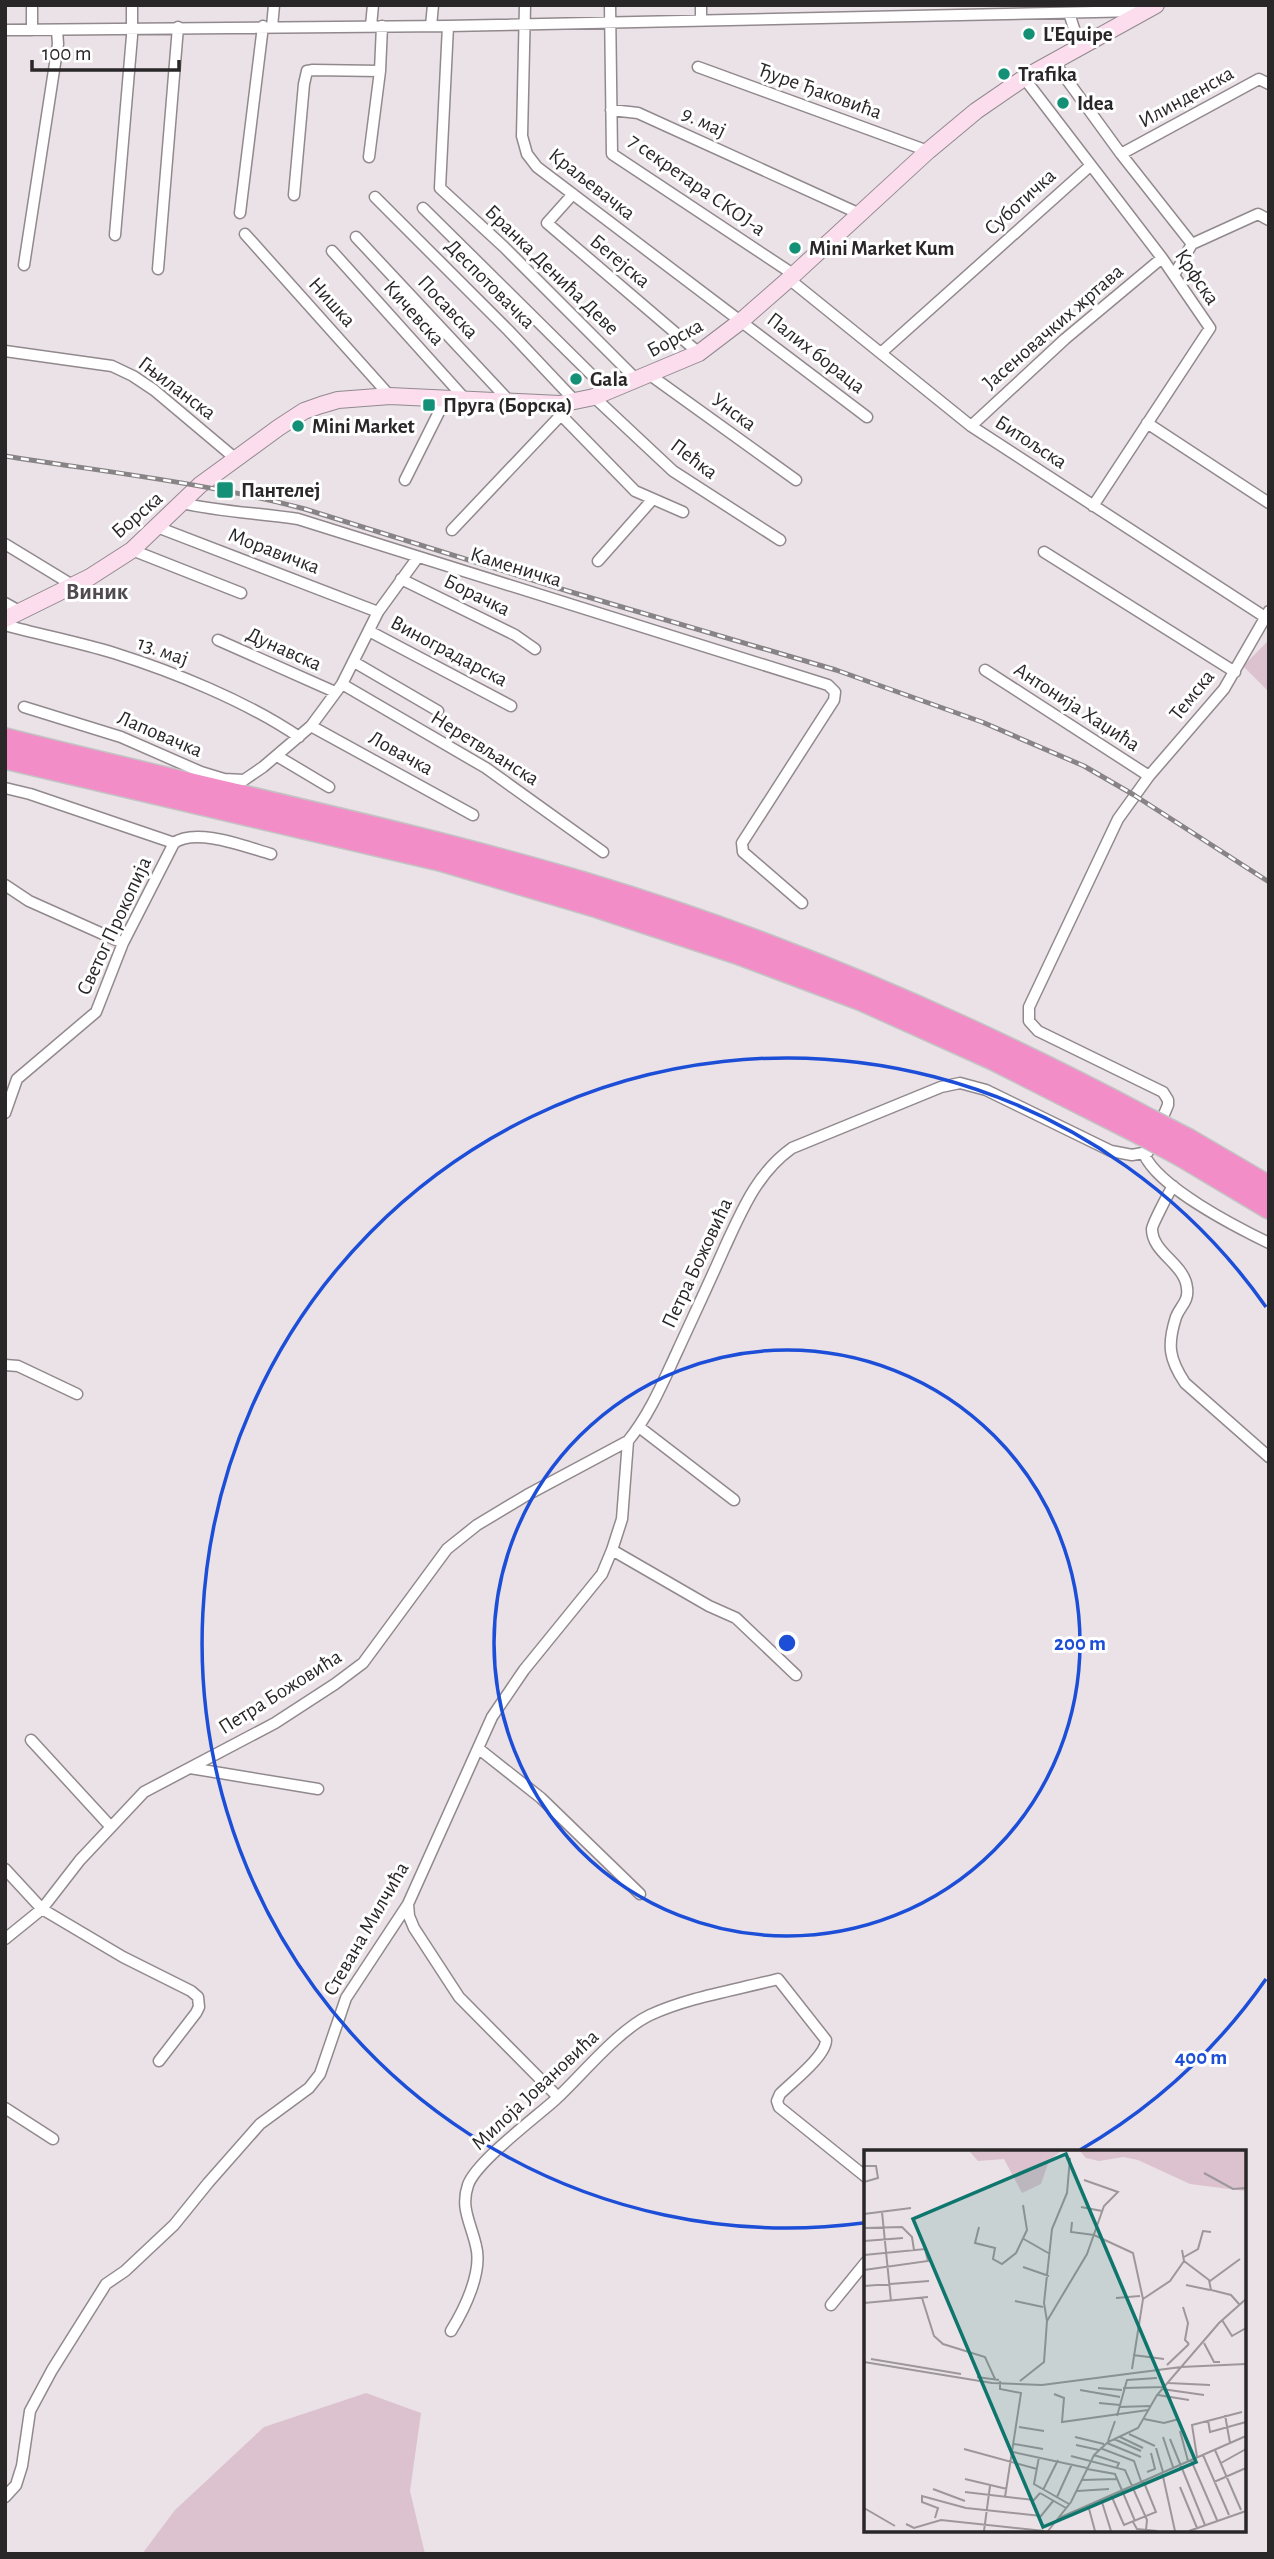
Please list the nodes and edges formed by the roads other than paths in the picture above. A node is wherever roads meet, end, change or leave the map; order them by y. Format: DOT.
graph roads {
  1 [pos="32,5"];
  2 [pos="132,5"];
  3 [pos="274,5"];
  4 [pos="373,5"];
  5 [pos="433,5"];
  6 [pos="525,5"];
  7 [pos="610,5"];
  8 [pos="701,5"];
  9 [pos="782,5"];
  10 [pos="1150,8"];
  11 [pos="1014,10"];
  12 [pos="896,11"];
  13 [pos="1069,13"];
  14 [pos="782,19"];
  15 [pos="701,20"];
  16 [pos="609,22"];
  17 [pos="526,23"];
  18 [pos="377,26"];
  19 [pos="430,26"];
  20 [pos="448,26"];
  21 [pos="178,27"];
  22 [pos="268,27"];
  23 [pos="132,28"];
  24 [pos="5,30"];
  25 [pos="32,30"];
  26 [pos="57,30"];
  27 [pos="1080,47"];
  28 [pos="1054,62"];
  29 [pos="698,67"];
  30 [pos="380,71"];
  31 [pos="1024,78"];
  32 [pos="1269,85"];
  33 [pos="611,110"];
  34 [pos="928,151"];
  35 [pos="1122,154"];
  36 [pos="369,157"];
  37 [pos="1090,166"];
  38 [pos="573,194"];
  39 [pos="294,195"];
  40 [pos="375,197"];
  41 [pos="423,208"];
  42 [pos="240,213"];
  43 [pos="860,215"];
  44 [pos="1269,220"];
  45 [pos="245,234"];
  46 [pos="115,235"];
  47 [pos="356,237"];
  48 [pos="1192,244"];
  49 [pos="332,251"];
  50 [pos="1162,258"];
  51 [pos="24,265"];
  52 [pos="158,270"];
  53 [pos="1174,275"];
  54 [pos="791,277"];
  55 [pos="741,321"];
  56 [pos="5,351"];
  57 [pos="882,352"];
  58 [pos="699,353"];
  59 [pos="643,378"];
  60 [pos="601,394"];
  61 [pos="390,396"];
  62 [pos="445,400"];
  63 [pos="466,400"];
  64 [pos="512,404"];
  65 [pos="565,407"];
  66 [pos="867,417"];
  67 [pos="1146,423"];
  68 [pos="971,426"];
  69 [pos="236,459"];
  70 [pos="405,480"];
  71 [pos="796,480"];
  72 [pos="652,500"];
  73 [pos="182,503"];
  74 [pos="1269,503"];
  75 [pos="1093,506"];
  76 [pos="683,512"];
  77 [pos="157,527"];
  78 [pos="452,530"];
  79 [pos="780,540"];
  80 [pos="5,544"];
  81 [pos="132,550"];
  82 [pos="1044,552"];
  83 [pos="418,557"];
  84 [pos="598,561"];
  85 [pos="401,579"];
  86 [pos="74,586"];
  87 [pos="241,593"];
  88 [pos="5,603"];
  89 [pos="21,612"];
  90 [pos="378,612"];
  91 [pos="1267,614"];
  92 [pos="5,619"];
  93 [pos="5,625"];
  94 [pos="369,631"];
  95 [pos="218,640"];
  96 [pos="535,649"];
  97 [pos="354,662"];
  98 [pos="985,670"];
  99 [pos="1235,672"];
  100 [pos="338,688"];
  101 [pos="511,706"];
  102 [pos="24,707"];
  103 [pos="438,711"];
  104 [pos="311,726"];
  105 [pos="299,737"];
  106 [pos="5,739"];
  107 [pos="277,756"];
  108 [pos="5,758"];
  109 [pos="1149,776"];
  110 [pos="329,787"];
  111 [pos="5,788"];
  112 [pos="472,815"];
  113 [pos="174,843"];
  114 [pos="603,852"];
  115 [pos="271,853"];
  116 [pos="5,885"];
  117 [pos="802,904"];
  118 [pos="123,943"];
  119 [pos="5,1113"];
  120 [pos="1145,1136"];
  121 [pos="1185,1148"];
  122 [pos="1173,1186"];
  123 [pos="1269,1187"];
  124 [pos="1269,1208"];
  125 [pos="1269,1243"];
  126 [pos="5,1365"];
  127 [pos="78,1394"];
  128 [pos="639,1427"];
  129 [pos="628,1441"];
  130 [pos="1269,1457"];
  131 [pos="734,1500"];
  132 [pos="612,1550"];
  133 [pos="796,1675"];
  134 [pos="31,1740"];
  135 [pos="479,1749"];
  136 [pos="190,1768"];
  137 [pos="318,1789"];
  138 [pos="111,1827"];
  139 [pos="5,1869"];
  140 [pos="640,1894"];
  141 [pos="408,1904"];
  142 [pos="42,1909"];
  143 [pos="5,1939"];
  144 [pos="159,2061"];
  145 [pos="558,2097"];
  146 [pos="5,2108"];
  147 [pos="53,2139"];
  148 [pos="864,2175"];
  149 [pos="864,2264"];
  150 [pos="831,2305"];
  151 [pos="451,2331"];
  152 [pos="5,2497"];
  1 -- 25 [label="street"];
  2 -- 23 [label="street"];
  3 -- 22 [label="street"];
  4 -- 18 [label="street"];
  5 -- 19 [label="street"];
  6 -- 17 [label="street, Краљевачка"];
  7 -- 16 [label="street"];
  8 -- 15 [label="street"];
  9 -- 14 [label="street"];
  10 -- 13 [label="street"];
  10 -- 27 [label="street, Борска"];
  11 -- 12 [label="street"];
  11 -- 13 [label="street"];
  12 -- 14 [label="street"];
  13 -- 27 [label="street"];
  14 -- 15 [label="street"];
  15 -- 16 [label="street"];
  16 -- 17 [label="street"];
  16 -- 33 [label="street"];
  17 -- 20 [label="street"];
  17 -- 38 [label="street, Краљевачка"];
  18 -- 19 [label="street"];
  18 -- 22 [label="street"];
  18 -- 30 [label="street"];
  19 -- 20 [label="street"];
  20 -- 59 [label="street, Бранка Денића Деве"];
  21 -- 22 [label="street"];
  21 -- 23 [label="street"];
  21 -- 52 [label="street"];
  22 -- 42 [label="street"];
  23 -- 26 [label="street"];
  23 -- 46 [label="street"];
  24 -- 25 [label="street"];
  25 -- 26 [label="street"];
  26 -- 51 [label="street"];
  27 -- 28 [label="street, Борска"];
  28 -- 31 [label="street, Борска"];
  28 -- 35 [label="street, Крфска"];
  29 -- 34 [label="street, Ђуре Ђаковића"];
  30 -- 36 [label="street"];
  30 -- 39 [label="street"];
  31 -- 34 [label="street, Борска"];
  31 -- 37 [label="street, Крфска"];
  32 -- 35 [label="street, Илинденска"];
  33 -- 43 [label="street, 9. мај"];
  33 -- 54 [label="street, 7 секретара СКОЈ-а"];
  34 -- 43 [label="street, Борска"];
  35 -- 48 [label="street, Крфска"];
  37 -- 50 [label="street, Крфска"];
  37 -- 57 [label="street, Суботичка"];
  38 -- 55 [label="street, Краљевачка"];
  38 -- 58 [label="street, Бегејска"];
  40 -- 65 [label="street, Деспотовачка"];
  41 -- 60 [label="street, Пећка"];
  43 -- 54 [label="street, Борска"];
  44 -- 48 [label="street"];
  45 -- 61 [label="street, Нишка"];
  47 -- 64 [label="street, Посавска"];
  48 -- 53 [label="street"];
  49 -- 63 [label="street, Кичевска"];
  50 -- 53 [label="street, Крфска"];
  50 -- 68 [label="street, Јасеновачких жртава"];
  53 -- 67 [label="street, Крфска"];
  54 -- 55 [label="street, Борска"];
  54 -- 57 [label="street, Битољска"];
  55 -- 58 [label="street, Борска"];
  55 -- 66 [label="street, Палих бораца"];
  56 -- 69 [label="street, Гњиланска"];
  57 -- 68 [label="street, Битољска"];
  58 -- 59 [label="street, Борска"];
  59 -- 60 [label="street, Борска"];
  59 -- 71 [label="street, Унска"];
  60 -- 65 [label="street, Борска"];
  60 -- 79 [label="street, Пећка"];
  61 -- 62 [label="street, Борска"];
  61 -- 69 [label="street, Борска"];
  62 -- 63 [label="street, Борска"];
  62 -- 70 [label="street"];
  63 -- 64 [label="street, Борска"];
  64 -- 65 [label="street, Борска"];
  65 -- 72 [label="street, Деспотовачка"];
  65 -- 78 [label="street"];
  67 -- 74 [label="street"];
  67 -- 75 [label="street, Крфска"];
  68 -- 75 [label="street, Битољска"];
  69 -- 73 [label="street, Борска"];
  72 -- 76 [label="street, Деспотовачка"];
  72 -- 84 [label="street"];
  73 -- 77 [label="street, Борска"];
  73 -- 83 [label="street, Каменичка"];
  75 -- 91 [label="street, Битољска"];
  77 -- 81 [label="street, Борска"];
  77 -- 90 [label="street, Моравичка"];
  80 -- 86 [label="street"];
  81 -- 86 [label="street, Борска"];
  81 -- 87 [label="street"];
  82 -- 99 [label="street"];
  83 -- 85 [label="street, Лаповачка"];
  83 -- 117 [label="street, Каменичка"];
  85 -- 90 [label="street, Лаповачка"];
  85 -- 96 [label="street, Борачка"];
  86 -- 89 [label="street, Борска"];
  88 -- 89 [label="street"];
  89 -- 92 [label="street, Борска"];
  90 -- 94 [label="street, Лаповачка"];
  91 -- 99 [label="street, Темска"];
  93 -- 105 [label="street, 13. мај"];
  94 -- 97 [label="street, Лаповачка"];
  94 -- 101 [label="street, Виноградарска"];
  95 -- 100 [label="street, Дунавска"];
  97 -- 100 [label="street, Лаповачка"];
  97 -- 103 [label="street"];
  98 -- 109 [label="street, Антонија Хаџића"];
  99 -- 109 [label="street, Темска"];
  100 -- 104 [label="street, Лаповачка"];
  100 -- 114 [label="street, Неретвљанска"];
  102 -- 107 [label="street, Лаповачка"];
  104 -- 105 [label="street, Лаповачка"];
  104 -- 112 [label="street, Ловачка"];
  105 -- 107 [label="street, Лаповачка"];
  106 -- 120 [label="highway"];
  107 -- 110 [label="street"];
  108 -- 120 [label="highway"];
  109 -- 120 [label="street, Темска"];
  111 -- 113 [label="street"];
  113 -- 115 [label="street"];
  113 -- 118 [label="street, Светог Прокопија"];
  116 -- 118 [label="street"];
  118 -- 119 [label="street, Светог Прокопија"];
  120 -- 121 [label="highway, bridge"];
  120 -- 122 [label="street"];
  120 -- 128 [label="street, Петра Божовића"];
  121 -- 123 [label="highway"];
  121 -- 124 [label="highway"];
  122 -- 125 [label="street"];
  122 -- 130 [label="street"];
  126 -- 127 [label="street"];
  128 -- 129 [label="street, Петра Божовића"];
  128 -- 131 [label="street"];
  129 -- 132 [label="street, Стевана Милчића"];
  129 -- 136 [label="street, Петра Божовића"];
  132 -- 133 [label="street"];
  132 -- 135 [label="street, Стевана Милчића"];
  134 -- 138 [label="street"];
  135 -- 140 [label="street"];
  135 -- 141 [label="street, Стевана Милчића"];
  136 -- 137 [label="street"];
  136 -- 138 [label="street, Петра Божовића"];
  138 -- 142 [label="street, Петра Божовића"];
  139 -- 142 [label="street"];
  141 -- 145 [label="street"];
  141 -- 152 [label="street, Стевана Милчића"];
  142 -- 143 [label="street, Петра Божовића"];
  142 -- 144 [label="street"];
  145 -- 148 [label="street, Милоја Јовановића"];
  145 -- 151 [label="street, Милоја Јовановића"];
  146 -- 147 [label="street"];
  149 -- 150 [label="street"];
}
